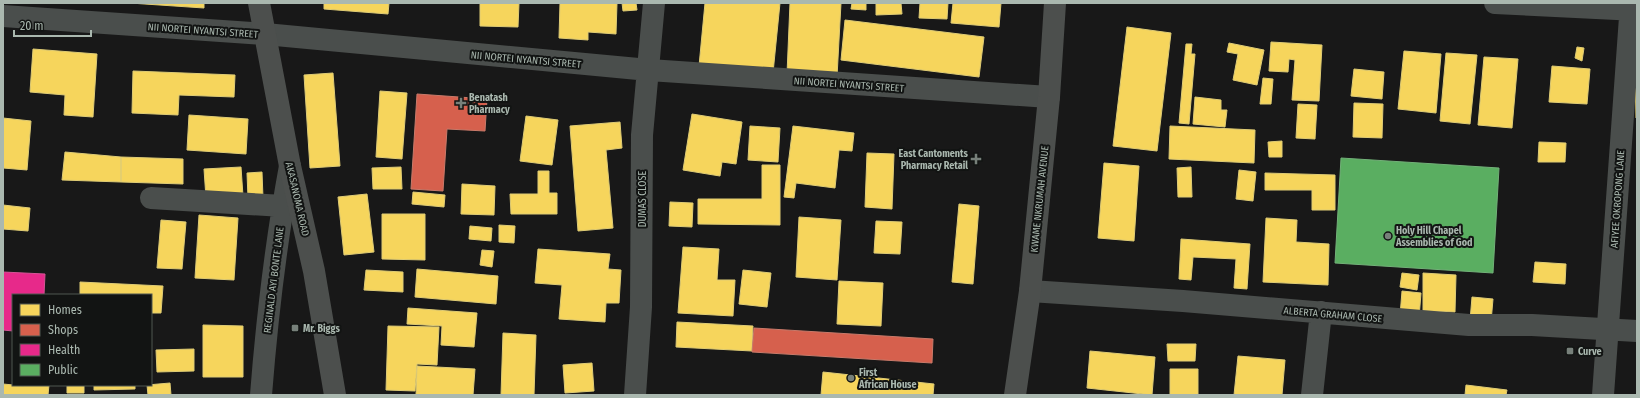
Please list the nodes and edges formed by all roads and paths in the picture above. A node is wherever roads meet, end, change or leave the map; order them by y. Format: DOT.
graph roads {
  1 [pos="260,3"];
  2 [pos="654,3"];
  3 [pos="1055,3"];
  4 [pos="1495,3"];
  5 [pos="1633,7"];
  6 [pos="3,16"];
  7 [pos="265,34"];
  8 [pos="649,70"];
  9 [pos="1049,97"];
  10 [pos="290,166"];
  11 [pos="151,198"];
  12 [pos="283,206"];
  13 [pos="1030,291"];
  14 [pos="1321,312"];
  15 [pos="1607,329"];
  16 [pos="1637,331"];
  17 [pos="261,395"];
  18 [pos="335,395"];
  19 [pos="635,395"];
  20 [pos="1015,395"];
  21 [pos="1312,395"];
  22 [pos="1603,395"];
  1 -- 7 [label="main road, AKASANOMA ROAD"];
  2 -- 8 [label="street, DUMAS CLOSE"];
  3 -- 9 [label="main road, KWAME NKRUMAH AVENUE"];
  4 -- 5 [label="street"];
  5 -- 15 [label="street, AFIYEE OKROPONG LANE"];
  6 -- 7 [label="street, NII NORTEI NYANTSI STREET"];
  7 -- 8 [label="street, NII NORTEI NYANTSI STREET"];
  7 -- 10 [label="main road, AKASANOMA ROAD"];
  8 -- 9 [label="street, NII NORTEI NYANTSI STREET"];
  8 -- 19 [label="street, DUMAS CLOSE"];
  9 -- 13 [label="main road, KWAME NKRUMAH AVENUE"];
  10 -- 12 [label="street, REGINALD AYI BONTE LANE"];
  10 -- 18 [label="main road, AKASANOMA ROAD"];
  11 -- 12 [label="street"];
  12 -- 17 [label="street, REGINALD AYI BONTE LANE"];
  13 -- 14 [label="street, ALBERTA GRAHAM CLOSE"];
  13 -- 20 [label="main road, KWAME NKRUMAH AVENUE"];
  14 -- 15 [label="street, ALBERTA GRAHAM CLOSE"];
  14 -- 21 [label="street"];
  15 -- 16 [label="street, ALBERTA GRAHAM CLOSE"];
  15 -- 22 [label="street, AFIYEE OKROPONG LANE"];
}
